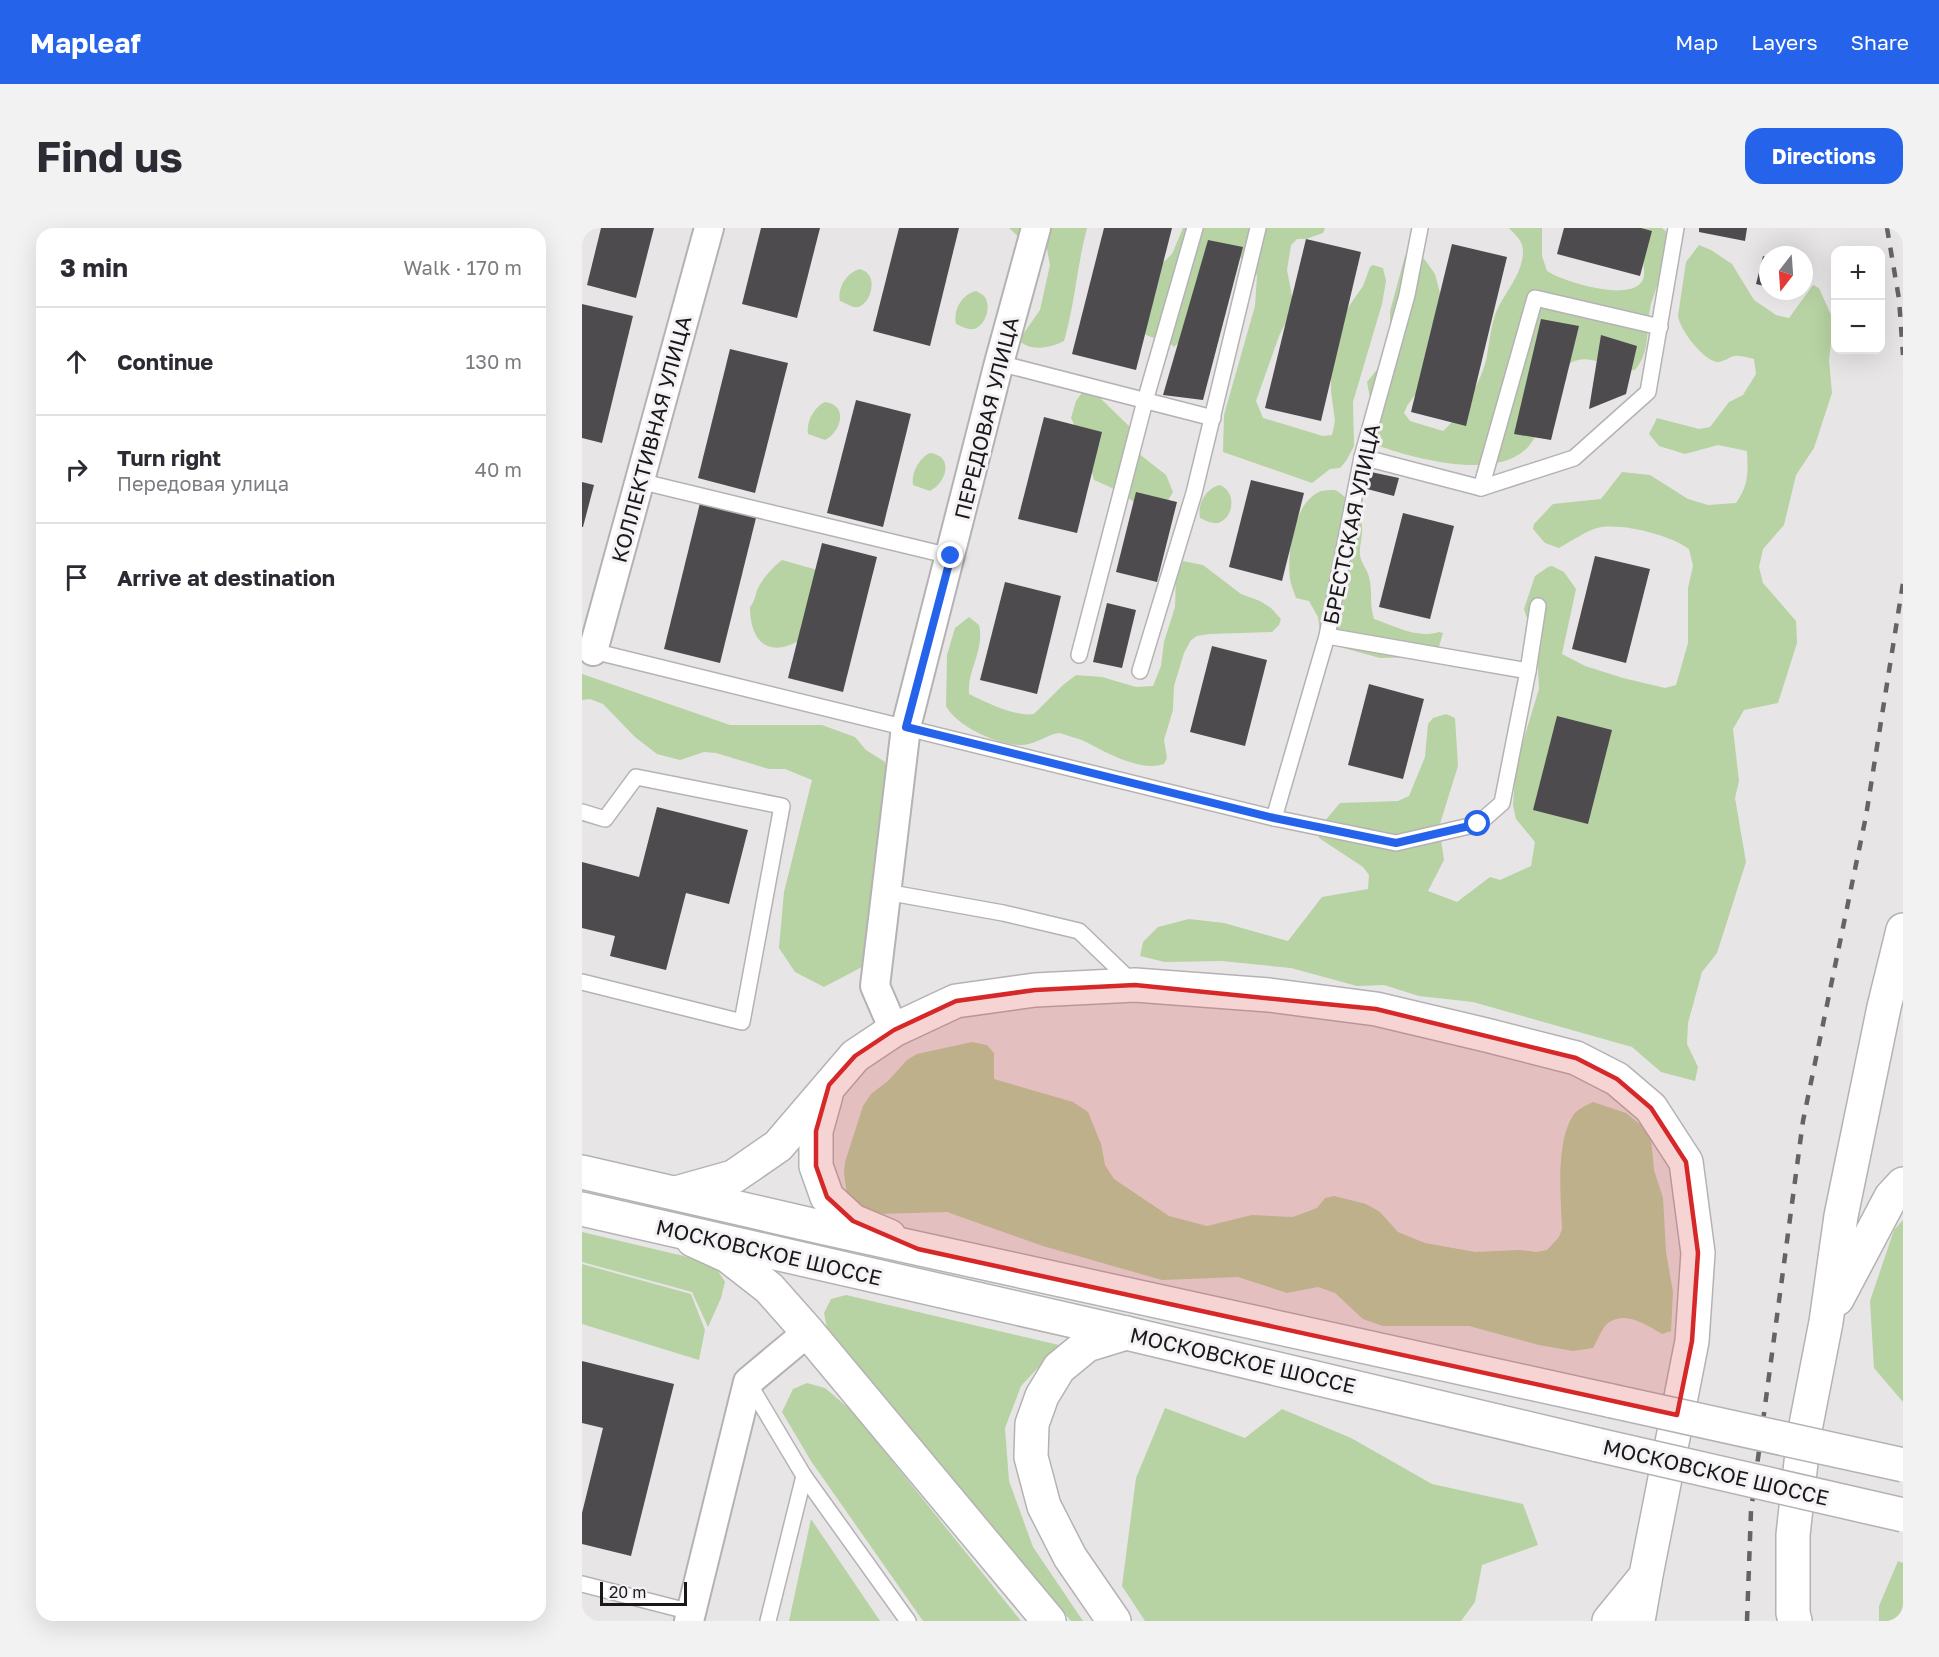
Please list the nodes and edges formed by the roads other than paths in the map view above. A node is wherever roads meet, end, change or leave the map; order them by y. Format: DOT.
graph roads {
  1 [pos="709,228"];
  2 [pos="1195,228"];
  3 [pos="1258,228"];
  4 [pos="1420,228"];
  5 [pos="1676,228"];
  6 [pos="1032,229"];
  7 [pos="1660,327"];
  8 [pos="999,363"];
  9 [pos="1145,401"];
  10 [pos="1212,418"];
  11 [pos="1362,457"];
  12 [pos="639,481"];
  13 [pos="1481,488"];
  14 [pos="951,556"];
  15 [pos="1538,606"];
  16 [pos="1327,636"];
  17 [pos="593,651"];
  18 [pos="1079,655"];
  19 [pos="1140,671"];
  20 [pos="1528,671"];
  21 [pos="906,727"];
  22 [pos="582,812"];
  23 [pos="1274,818"];
  24 [pos="886,892"];
  25 [pos="1903,938"];
  26 [pos="582,982"];
  27 [pos="1136,985"];
  28 [pos="894,1030"];
  29 [pos="830,1085"];
  30 [pos="582,1172"];
  31 [pos="1903,1184"];
  32 [pos="676,1193"];
  33 [pos="582,1209"];
  34 [pos="670,1229"];
  35 [pos="918,1249"];
  36 [pos="1826,1322"];
  37 [pos="808,1332"];
  38 [pos="1126,1333"];
  39 [pos="748,1382"];
  40 [pos="1903,1465"];
  41 [pos="804,1476"];
  42 [pos="1903,1515"];
  43 [pos="1646,1575"];
  44 [pos="582,1584"];
  45 [pos="690,1617"];
  46 [pos="768,1621"];
  47 [pos="908,1621"];
  48 [pos="1049,1621"];
  49 [pos="1114,1621"];
  50 [pos="1609,1621"];
  51 [pos="1638,1621"];
  52 [pos="1796,1621"];
  1 -- 12 [label="street, КОЛЛЕКТИВНАЯ УЛИЦА"];
  2 -- 9 [label="lane"];
  3 -- 10 [label="lane"];
  4 -- 11 [label="lane, БРЕСТСКАЯ УЛИЦА"];
  5 -- 7 [label="lane"];
  6 -- 8 [label="street, ПЕРЕДОВАЯ УЛИЦА"];
  7 -- 13 [label="lane"];
  7 -- 13 [label="lane"];
  8 -- 9 [label="lane"];
  8 -- 14 [label="street, ПЕРЕДОВАЯ УЛИЦА"];
  9 -- 10 [label="lane"];
  9 -- 18 [label="lane"];
  10 -- 19 [label="lane"];
  11 -- 13 [label="lane"];
  11 -- 16 [label="lane, БРЕСТСКАЯ УЛИЦА"];
  12 -- 14 [label="lane"];
  12 -- 17 [label="street, КОЛЛЕКТИВНАЯ УЛИЦА"];
  14 -- 21 [label="street, ПЕРЕДОВАЯ УЛИЦА"];
  15 -- 20 [label="lane"];
  16 -- 20 [label="lane"];
  16 -- 23 [label="lane, БРЕСТСКАЯ УЛИЦА"];
  17 -- 21 [label="lane"];
  20 -- 23 [label="lane"];
  21 -- 23 [label="lane"];
  21 -- 24 [label="street, ПЕРЕДОВАЯ УЛИЦА"];
  22 -- 26 [label="lane"];
  24 -- 27 [label="lane"];
  24 -- 28 [label="street, ПЕРЕДОВАЯ УЛИЦА"];
  25 -- 36 [label="main road"];
  27 -- 28 [label="main road"];
  27 -- 43 [label="main road"];
  28 -- 29 [label="main road"];
  29 -- 32 [label="main road"];
  29 -- 35 [label="main road"];
  30 -- 32 [label="main road, МОСКОВСКОЕ ШОССЕ"];
  31 -- 36 [label="main road"];
  32 -- 35 [label="main road, МОСКОВСКОЕ ШОССЕ"];
  33 -- 34 [label="main road, МОСКОВСКОЕ ШОССЕ"];
  34 -- 37 [label="main road"];
  34 -- 38 [label="main road, МОСКОВСКОЕ ШОССЕ"];
  35 -- 40 [label="main road, МОСКОВСКОЕ ШОССЕ, bridge"];
  36 -- 52 [label="main road"];
  37 -- 39 [label="street"];
  37 -- 48 [label="main road"];
  38 -- 42 [label="main road, МОСКОВСКОЕ ШОССЕ, bridge"];
  38 -- 49 [label="main road"];
  39 -- 41 [label="lane"];
  39 -- 45 [label="street"];
  41 -- 46 [label="lane"];
  41 -- 47 [label="lane"];
  43 -- 50 [label="main road"];
  43 -- 51 [label="main road"];
  44 -- 45 [label="lane"];
}
